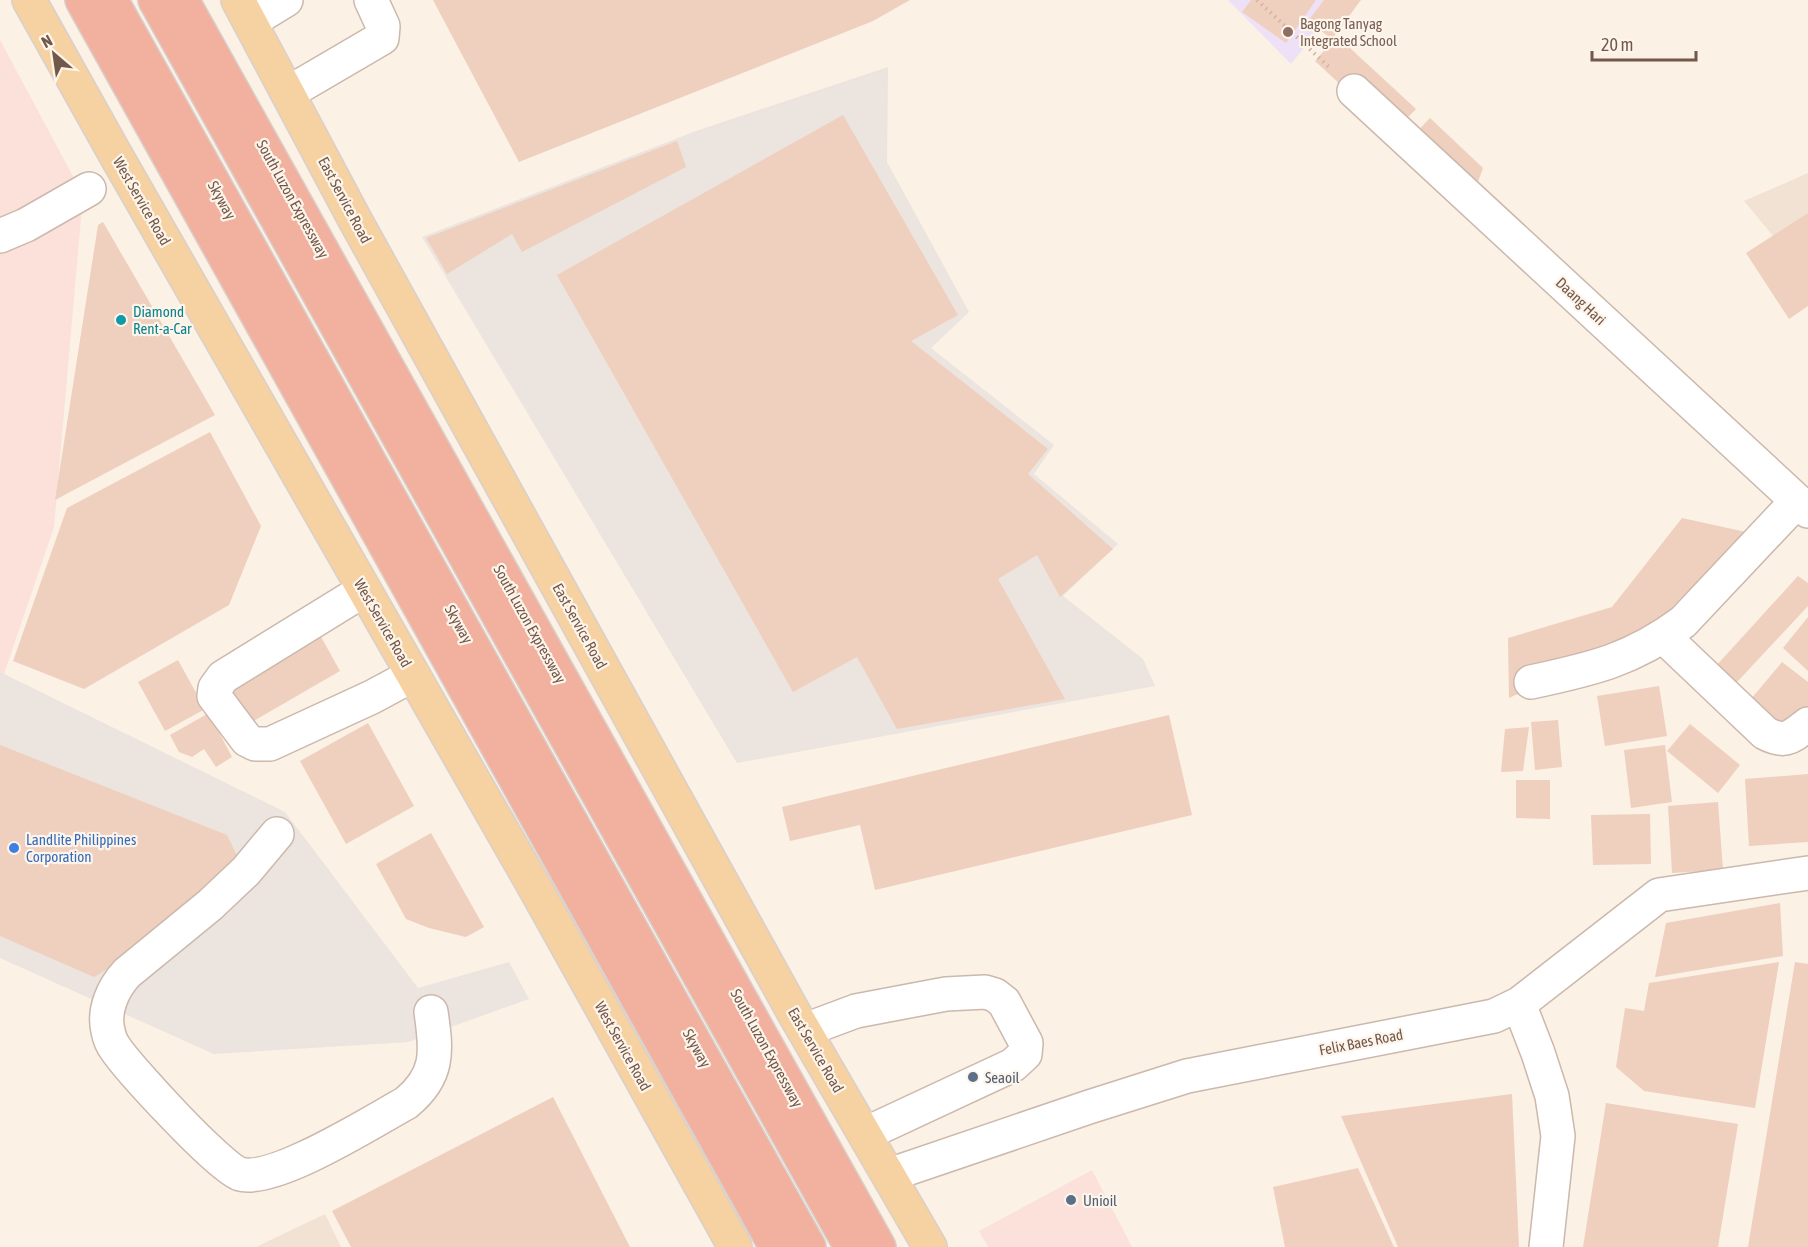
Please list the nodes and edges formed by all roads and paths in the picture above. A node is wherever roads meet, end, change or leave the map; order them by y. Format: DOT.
graph roads {
  1 [pos="29,0"];
  2 [pos="82,0"];
  3 [pos="111,0"];
  4 [pos="155,0"];
  5 [pos="182,0"];
  6 [pos="286,0"];
  7 [pos="371,0"];
  8 [pos="1257,0"];
  9 [pos="244,11"];
  10 [pos="1354,92"];
  11 [pos="288,93"];
  12 [pos="89,189"];
  13 [pos="0,236"];
  14 [pos="1802,506"];
  15 [pos="364,590"];
  16 [pos="1664,637"];
  17 [pos="413,675"];
  18 [pos="1531,682"];
  19 [pos="1808,724"];
  20 [pos="277,834"];
  21 [pos="1808,873"];
  22 [pos="1519,1004"];
  23 [pos="431,1012"];
  24 [pos="805,1030"];
  25 [pos="865,1134"];
  26 [pos="889,1175"];
  27 [pos="735,1247"];
  28 [pos="776,1247"];
  29 [pos="809,1247"];
  30 [pos="851,1247"];
  31 [pos="879,1247"];
  32 [pos="930,1247"];
  33 [pos="1546,1247"];
  1 -- 15 [label="main road, West Service Road"];
  2 -- 28 [label="highway"];
  3 -- 29 [label="highway, Skyway"];
  4 -- 30 [label="highway"];
  5 -- 31 [label="highway, South Luzon Expressway"];
  6 -- 9 [label="street"];
  7 -- 11 [label="street"];
  8 -- 10 [label="path"];
  9 -- 11 [label="main road, East Service Road"];
  10 -- 14 [label="street, Daang Hari"];
  11 -- 24 [label="main road, East Service Road"];
  12 -- 13 [label="street"];
  14 -- 16 [label="street"];
  15 -- 17 [label="main road, West Service Road"];
  15 -- 17 [label="street"];
  16 -- 18 [label="street"];
  16 -- 19 [label="street"];
  17 -- 27 [label="main road, West Service Road"];
  20 -- 23 [label="street"];
  21 -- 22 [label="street, Felix Baes Road"];
  22 -- 26 [label="street, Felix Baes Road"];
  22 -- 33 [label="street"];
  24 -- 25 [label="main road, East Service Road"];
  24 -- 25 [label="street"];
  25 -- 26 [label="main road, East Service Road"];
  26 -- 32 [label="main road, East Service Road"];
}
